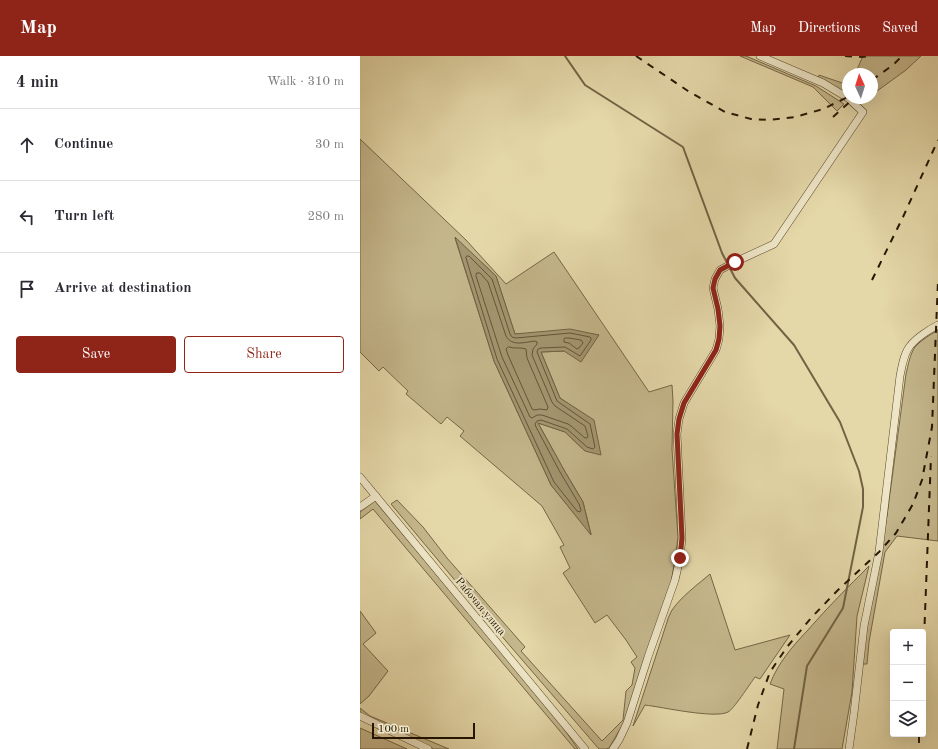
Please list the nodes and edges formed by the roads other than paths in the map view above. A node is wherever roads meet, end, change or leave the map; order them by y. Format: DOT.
graph roads {
  1 [pos="760,56"];
  2 [pos="842,94"];
  3 [pos="854,104"];
  4 [pos="938,324"];
  5 [pos="360,477"];
  6 [pos="376,496"];
  7 [pos="360,507"];
  8 [pos="360,716"];
  9 [pos="428,749"];
  10 [pos="585,749"];
  11 [pos="613,749"];
  12 [pos="849,749"];
  1 -- 2 [label="street"];
  3 -- 11 [label="street"];
  4 -- 12 [label="street"];
  5 -- 6 [label="street, Рабочая улица"];
  6 -- 7 [label="street"];
  6 -- 10 [label="street, Рабочая улица"];
  8 -- 9 [label="street"];
}
